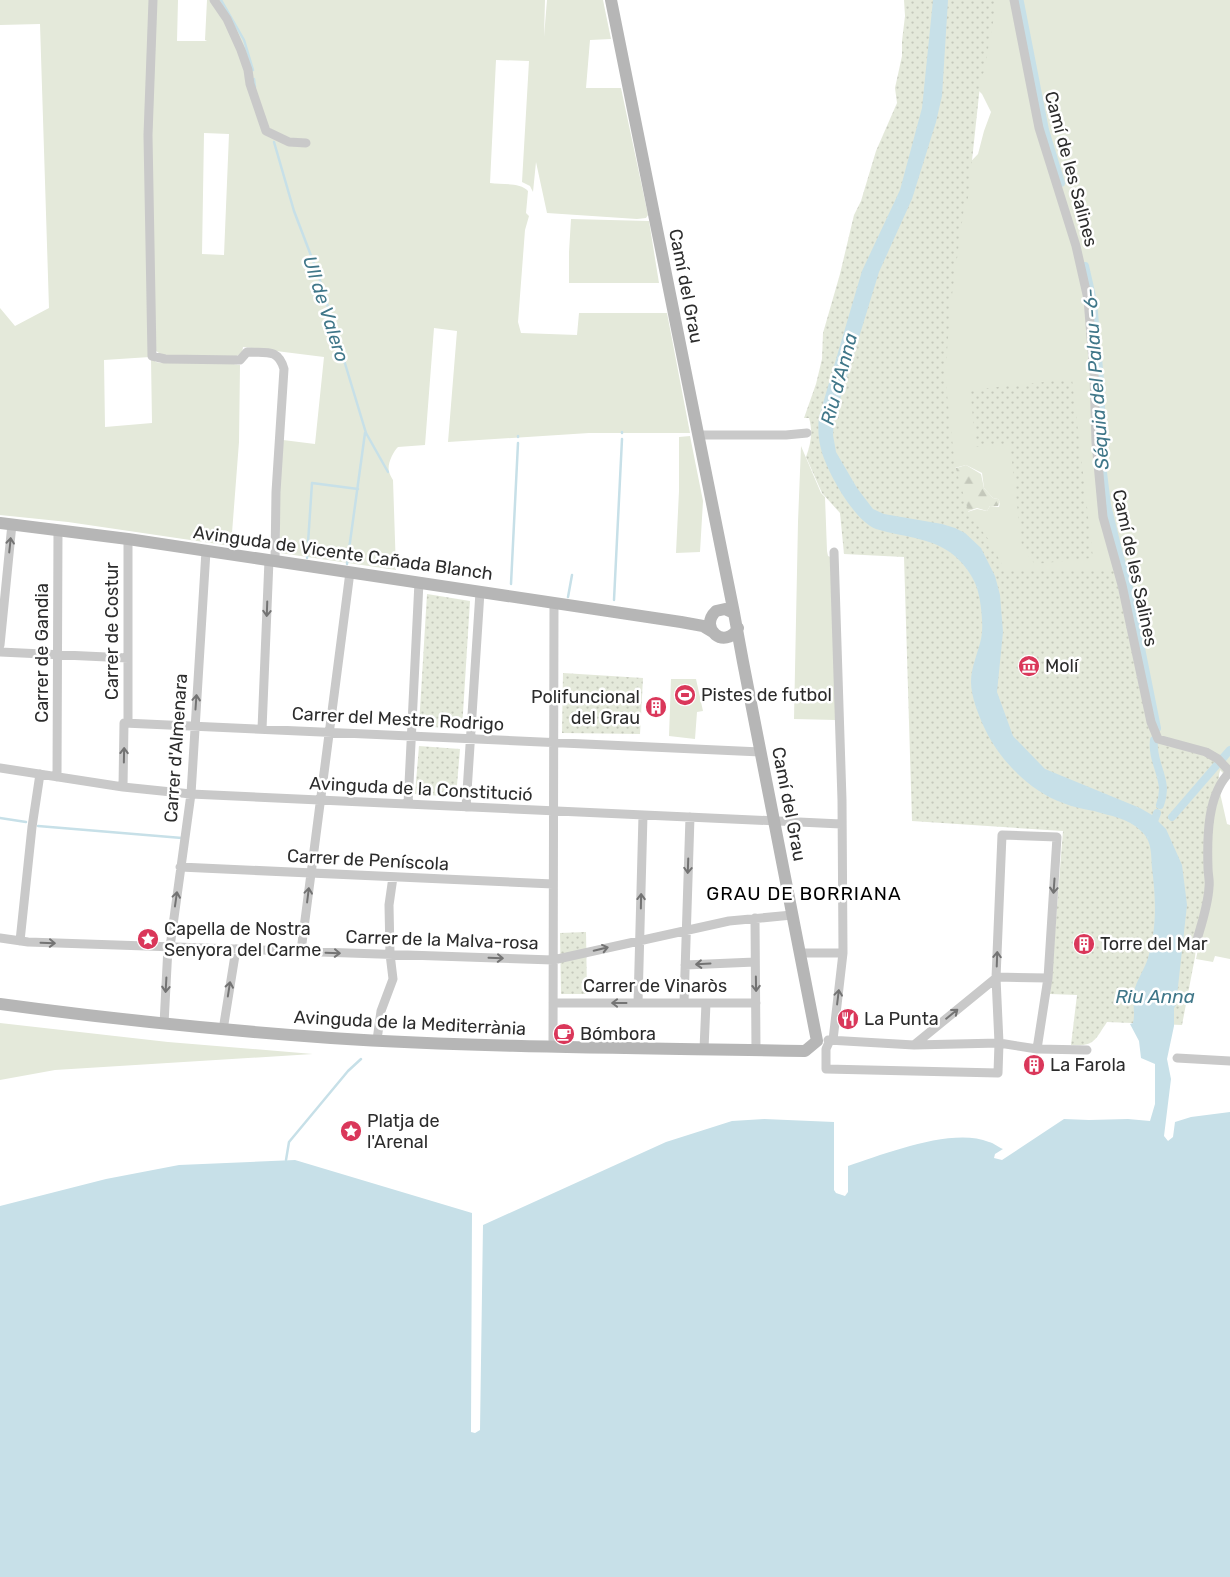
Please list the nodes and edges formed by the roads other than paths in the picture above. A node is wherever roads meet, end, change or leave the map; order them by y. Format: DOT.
graph roads {
  1 [pos="153,0"];
  2 [pos="214,0"];
  3 [pos="611,0"];
  4 [pos="1014,0"];
  5 [pos="306,143"];
  6 [pos="807,432"];
  7 [pos="698,435"];
  8 [pos="6,524"];
  9 [pos="58,530"];
  10 [pos="128,539"];
  11 [pos="206,551"];
  12 [pos="834,552"];
  13 [pos="272,560"];
  14 [pos="350,572"];
  15 [pos="726,579"];
  16 [pos="419,582"];
  17 [pos="480,592"];
  18 [pos="554,602"];
  19 [pos="714,613"];
  20 [pos="734,613"];
  21 [pos="681,622"];
  22 [pos="738,628"];
  23 [pos="718,635"];
  24 [pos="0,645"];
  25 [pos="0,652"];
  26 [pos="58,654"];
  27 [pos="128,658"];
  28 [pos="743,662"];
  29 [pos="126,723"];
  30 [pos="195,726"];
  31 [pos="262,729"];
  32 [pos="329,732"];
  33 [pos="411,736"];
  34 [pos="471,739"];
  35 [pos="554,743"];
  36 [pos="761,752"];
  37 [pos="0,768"];
  38 [pos="1230,772"];
  39 [pos="40,774"];
  40 [pos="57,777"];
  41 [pos="123,787"];
  42 [pos="191,794"];
  43 [pos="320,800"];
  44 [pos="408,804"];
  45 [pos="466,807"];
  46 [pos="554,811"];
  47 [pos="643,815"];
  48 [pos="690,817"];
  49 [pos="774,821"];
  50 [pos="841,824"];
  51 [pos="180,867"];
  52 [pos="311,873"];
  53 [pos="393,877"];
  54 [pos="554,884"];
  55 [pos="792,915"];
  56 [pos="755,918"];
  57 [pos="686,930"];
  58 [pos="0,938"];
  59 [pos="20,941"];
  60 [pos="640,941"];
  61 [pos="169,947"];
  62 [pos="1195,948"];
  63 [pos="236,949"];
  64 [pos="300,951"];
  65 [pos="800,953"];
  66 [pos="843,953"];
  67 [pos="390,954"];
  68 [pos="553,960"];
  69 [pos="755,962"];
  70 [pos="685,965"];
  71 [pos="996,977"];
  72 [pos="1048,978"];
  73 [pos="553,1003"];
  74 [pos="638,1003"];
  75 [pos="684,1003"];
  76 [pos="706,1003"];
  77 [pos="756,1003"];
  78 [pos="0,1004"];
  79 [pos="164,1024"];
  80 [pos="223,1030"];
  81 [pos="377,1040"];
  82 [pos="827,1041"];
  83 [pos="999,1043"];
  84 [pos="914,1045"];
  85 [pos="554,1046"];
  86 [pos="704,1049"];
  87 [pos="1037,1049"];
  88 [pos="756,1050"];
  89 [pos="1087,1050"];
  90 [pos="1177,1058"];
  91 [pos="1230,1061"];
  1 -- 13 [label="street"];
  2 -- 5 [label="street"];
  3 -- 7 [label="street, Camí del Grau"];
  4 -- 38 [label="street, Camí de les Salines"];
  6 -- 7 [label="street"];
  7 -- 15 [label="street, Camí del Grau"];
  8 -- 9 [label="street, Avinguda de Vicente Cañada Blanch"];
  24 -- 8 [label="street, one-way"];
  9 -- 10 [label="street, Avinguda de Vicente Cañada Blanch"];
  9 -- 26 [label="street, Carrer de Gandia"];
  10 -- 11 [label="street, Avinguda de Vicente Cañada Blanch"];
  10 -- 27 [label="street, Carrer de Costur"];
  11 -- 13 [label="street, Avinguda de Vicente Cañada Blanch"];
  30 -- 11 [label="street, Carrer d'Almenara, one-way"];
  12 -- 50 [label="street"];
  13 -- 14 [label="street, Avinguda de Vicente Cañada Blanch"];
  13 -- 31 [label="street, one-way"];
  14 -- 16 [label="street, Avinguda de Vicente Cañada Blanch"];
  14 -- 32 [label="street"];
  15 -- 19 [label="street, Camí del Grau"];
  15 -- 20 [label="street, Camí del Grau"];
  16 -- 17 [label="street, Avinguda de Vicente Cañada Blanch"];
  16 -- 33 [label="street"];
  17 -- 18 [label="street, Avinguda de Vicente Cañada Blanch"];
  17 -- 34 [label="street"];
  18 -- 21 [label="street, Avinguda de Vicente Cañada Blanch"];
  18 -- 35 [label="street"];
  19 -- 20 [label="street"];
  19 -- 21 [label="street, Avinguda de Vicente Cañada Blanch"];
  19 -- 23 [label="street"];
  20 -- 22 [label="street"];
  21 -- 23 [label="street, Avinguda de Vicente Cañada Blanch"];
  22 -- 23 [label="street"];
  22 -- 28 [label="street, Camí del Grau"];
  23 -- 28 [label="street, Camí del Grau"];
  25 -- 26 [label="street"];
  26 -- 27 [label="street"];
  26 -- 40 [label="street, Carrer de Gandia"];
  27 -- 29 [label="street, Carrer de Costur"];
  28 -- 36 [label="street, Camí del Grau"];
  29 -- 30 [label="street, Carrer del Mestre Rodrigo"];
  41 -- 29 [label="street, Carrer de Costur, one-way"];
  30 -- 31 [label="street, Carrer del Mestre Rodrigo"];
  30 -- 42 [label="street, Carrer d'Almenara"];
  31 -- 32 [label="street, Carrer del Mestre Rodrigo"];
  32 -- 33 [label="street, Carrer del Mestre Rodrigo"];
  32 -- 43 [label="street"];
  33 -- 34 [label="street, Carrer del Mestre Rodrigo"];
  33 -- 44 [label="street"];
  34 -- 35 [label="street, Carrer del Mestre Rodrigo"];
  34 -- 45 [label="street"];
  35 -- 36 [label="street, Carrer del Mestre Rodrigo"];
  35 -- 46 [label="street"];
  36 -- 49 [label="street, Camí del Grau"];
  37 -- 39 [label="street, Avinguda de la Constitució"];
  38 -- 62 [label="street"];
  39 -- 40 [label="street, Avinguda de la Constitució"];
  39 -- 59 [label="street"];
  40 -- 41 [label="street, Avinguda de la Constitució"];
  41 -- 42 [label="street, Avinguda de la Constitució"];
  42 -- 43 [label="street, Avinguda de la Constitució"];
  42 -- 51 [label="street, Carrer d'Almenara"];
  43 -- 44 [label="street, Avinguda de la Constitució"];
  43 -- 52 [label="street"];
  44 -- 45 [label="street, Avinguda de la Constitució"];
  45 -- 46 [label="street, Avinguda de la Constitució"];
  46 -- 47 [label="street, Avinguda de la Constitució"];
  46 -- 54 [label="street"];
  47 -- 48 [label="street, Avinguda de la Constitució"];
  60 -- 47 [label="street, one-way"];
  48 -- 49 [label="street, Avinguda de la Constitució"];
  48 -- 57 [label="street, one-way"];
  49 -- 50 [label="street, Avinguda de la Constitució"];
  49 -- 55 [label="street, Camí del Grau"];
  50 -- 66 [label="street"];
  51 -- 52 [label="street, Carrer de Peníscola"];
  61 -- 51 [label="street, Carrer d'Almenara, one-way"];
  52 -- 53 [label="street, Carrer de Peníscola"];
  64 -- 52 [label="street, one-way"];
  53 -- 54 [label="street, Carrer de Peníscola"];
  53 -- 67 [label="street"];
  54 -- 68 [label="street"];
  55 -- 56 [label="street, Carrer de la Malva-rosa"];
  55 -- 65 [label="street, Camí del Grau"];
  56 -- 57 [label="street, Carrer de la Malva-rosa"];
  56 -- 69 [label="street"];
  57 -- 60 [label="street, Carrer de la Malva-rosa"];
  57 -- 70 [label="street"];
  58 -- 59 [label="street, Carrer de la Malva-rosa"];
  59 -- 61 [label="street, Carrer de la Malva-rosa, one-way"];
  68 -- 60 [label="street, Carrer de la Malva-rosa, one-way"];
  60 -- 74 [label="street"];
  61 -- 63 [label="street, Carrer de la Malva-rosa"];
  61 -- 79 [label="street, Carrer d'Almenara, one-way"];
  63 -- 64 [label="street, Carrer de la Malva-rosa"];
  80 -- 63 [label="street, one-way"];
  64 -- 67 [label="street, Carrer de la Malva-rosa, one-way"];
  65 -- 66 [label="street"];
  65 -- 82 [label="street, Camí del Grau"];
  82 -- 66 [label="street, one-way"];
  67 -- 68 [label="street, Carrer de la Malva-rosa, one-way"];
  67 -- 81 [label="street"];
  68 -- 73 [label="street"];
  69 -- 70 [label="street, one-way"];
  69 -- 77 [label="street, one-way"];
  70 -- 75 [label="street"];
  71 -- 72 [label="street"];
  71 -- 72 [label="street, one-way"];
  71 -- 83 [label="street"];
  84 -- 71 [label="street, one-way"];
  72 -- 87 [label="street"];
  74 -- 73 [label="street, Carrer de Vinaròs, one-way"];
  73 -- 85 [label="street"];
  74 -- 75 [label="street, Carrer de Vinaròs"];
  75 -- 76 [label="street, Carrer de Vinaròs"];
  76 -- 77 [label="street, Carrer de Vinaròs"];
  76 -- 86 [label="street"];
  77 -- 88 [label="street"];
  78 -- 79 [label="street, Avinguda de la Mediterrània"];
  79 -- 80 [label="street, Avinguda de la Mediterrània"];
  80 -- 81 [label="street, Avinguda de la Mediterrània"];
  81 -- 85 [label="street, Avinguda de la Mediterrània"];
  82 -- 83 [label="street"];
  82 -- 84 [label="street"];
  82 -- 88 [label="street, Avinguda de la Mediterrània"];
  83 -- 84 [label="street"];
  83 -- 87 [label="street"];
  85 -- 86 [label="street, Avinguda de la Mediterrània"];
  86 -- 88 [label="street, Avinguda de la Mediterrània"];
  87 -- 89 [label="street"];
  90 -- 91 [label="street"];
}
